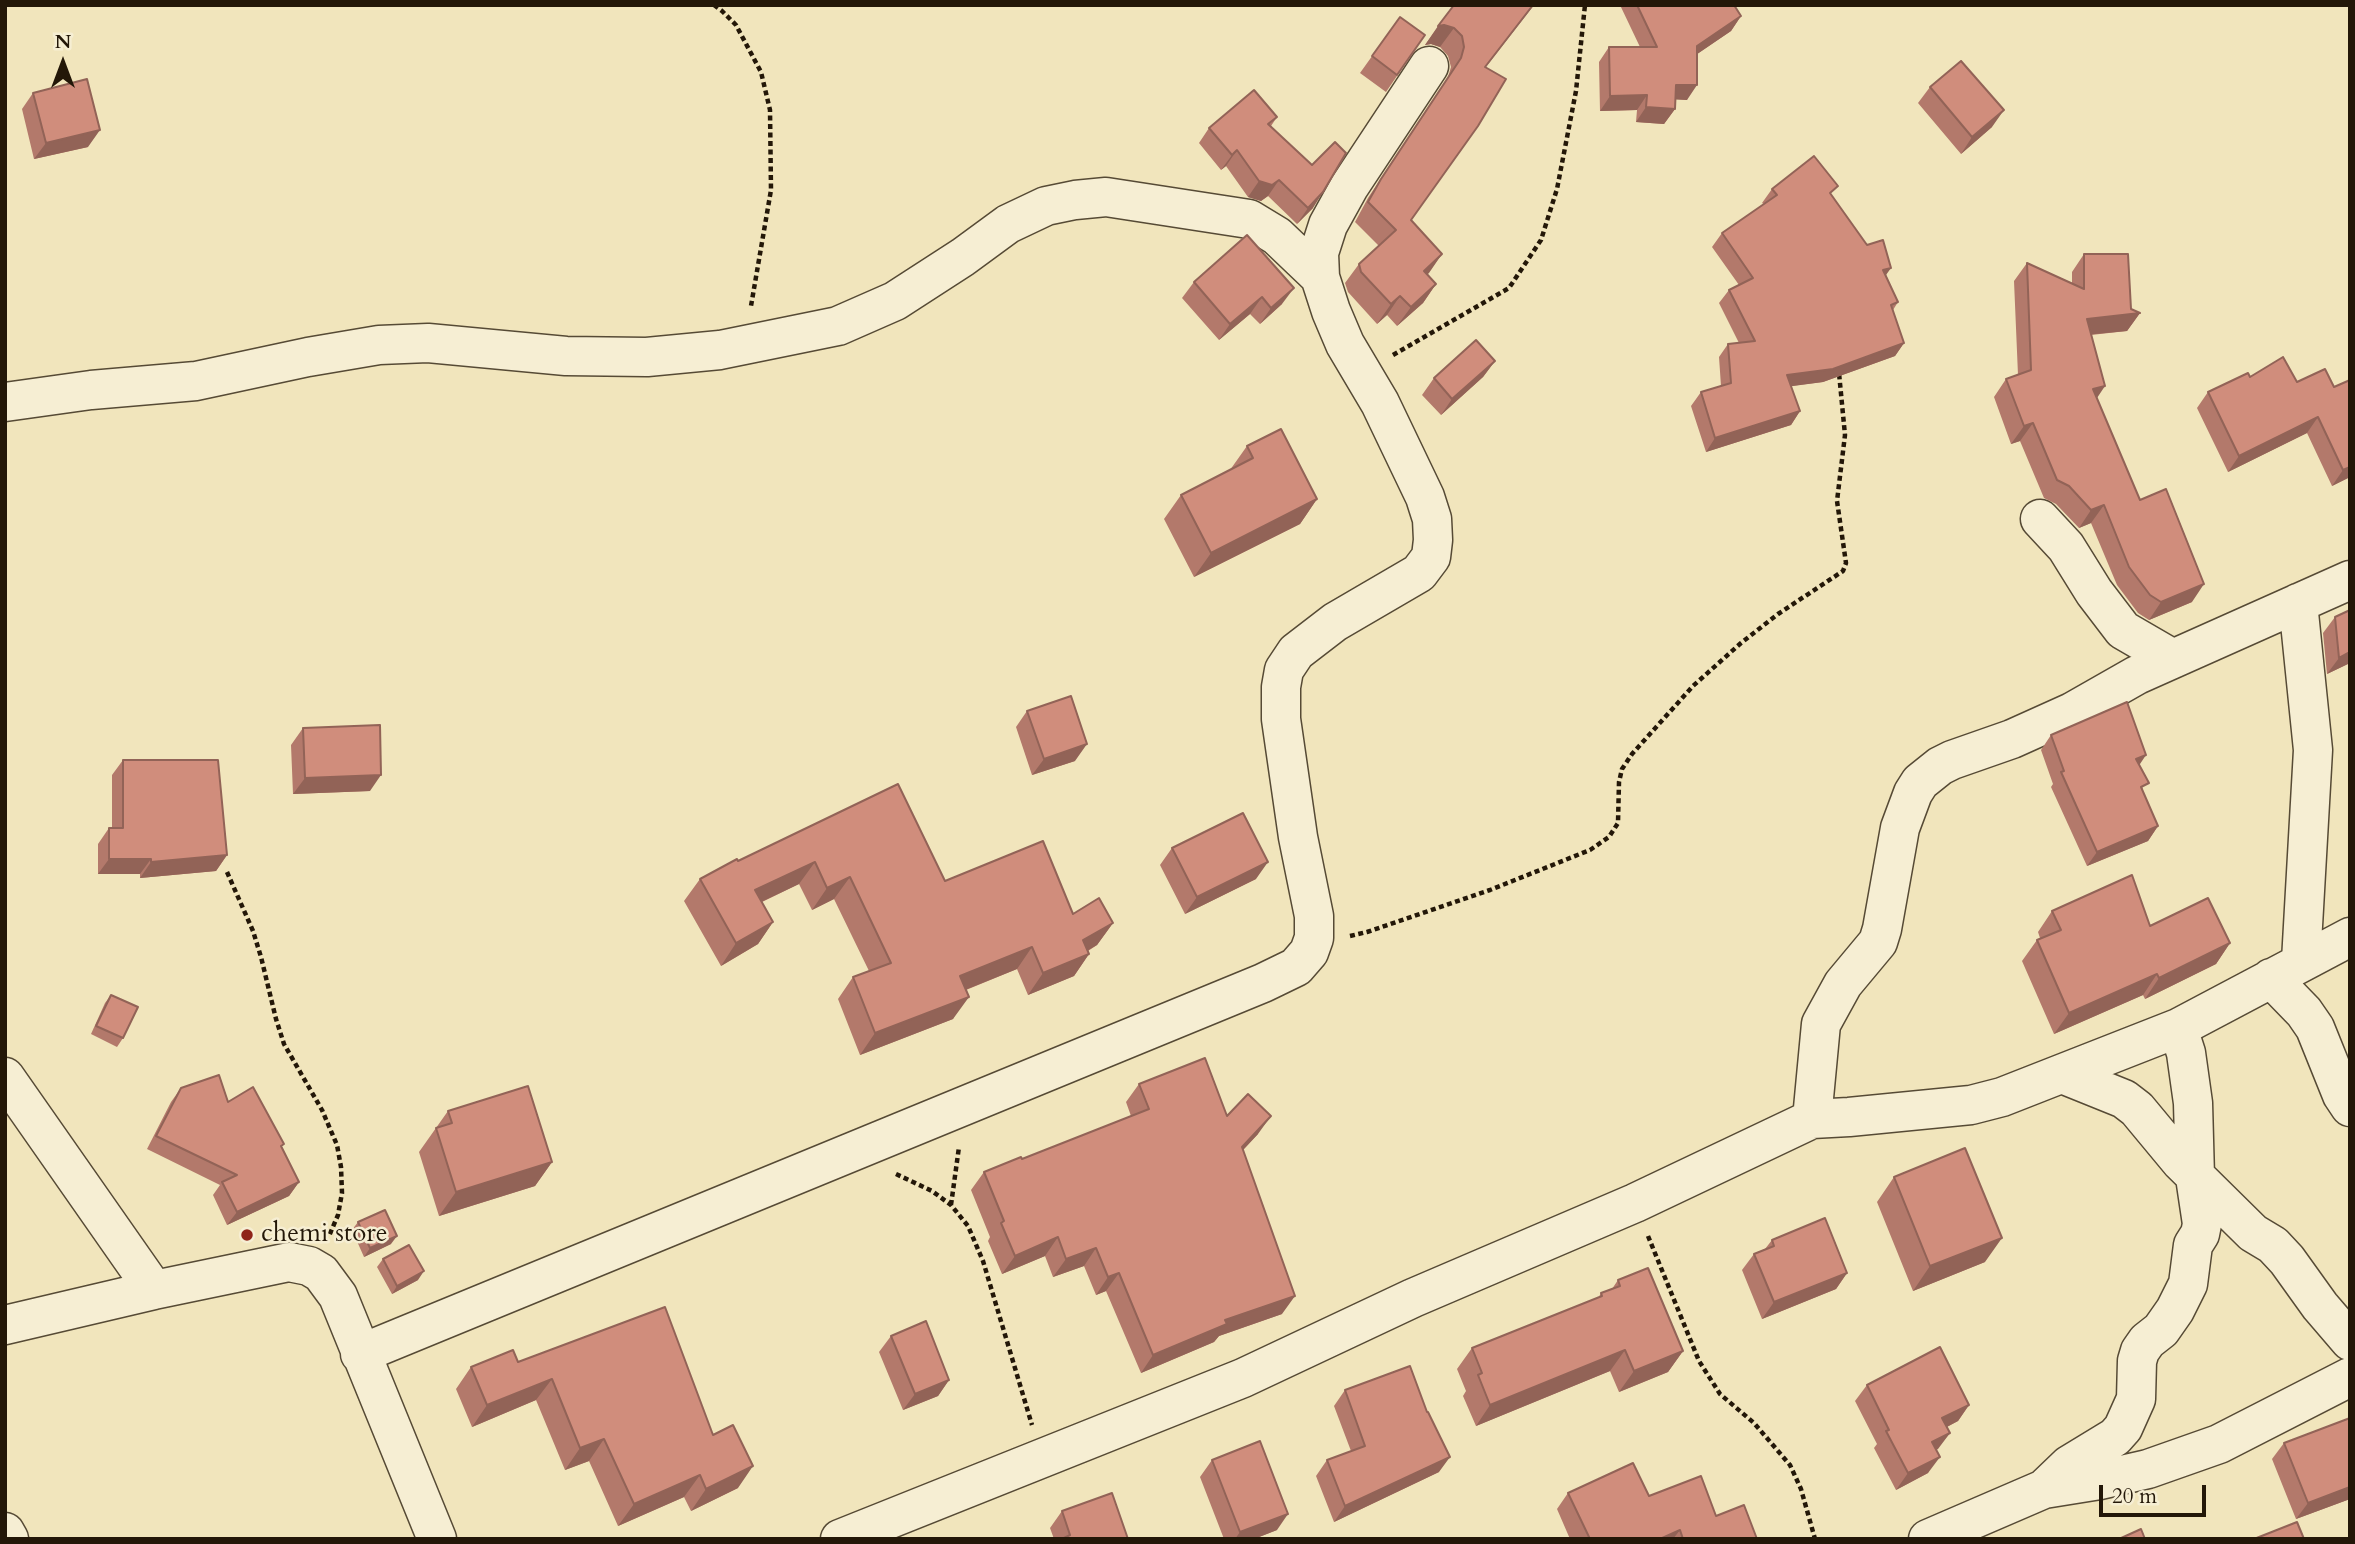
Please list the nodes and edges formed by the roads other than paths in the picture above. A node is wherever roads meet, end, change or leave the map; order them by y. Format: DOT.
graph roads {
  1 [pos="1429,66"];
  2 [pos="1321,277"];
  3 [pos="5,402"];
  4 [pos="2040,520"];
  5 [pos="2350,580"];
  6 [pos="2298,603"];
  7 [pos="2173,659"];
  8 [pos="2350,937"];
  9 [pos="2286,970"];
  10 [pos="2178,1028"];
  11 [pos="2062,1074"];
  12 [pos="5,1077"];
  13 [pos="2350,1107"];
  14 [pos="1812,1119"];
  15 [pos="2196,1177"];
  16 [pos="154,1290"];
  17 [pos="5,1325"];
  18 [pos="2350,1341"];
  19 [pos="360,1354"];
  20 [pos="2350,1377"];
  21 [pos="2044,1489"];
  22 [pos="5,1532"];
  23 [pos="9,1539"];
  24 [pos="437,1539"];
  25 [pos="841,1539"];
  26 [pos="1928,1539"];
  1 -- 2 [label="street"];
  2 -- 3 [label="street"];
  2 -- 19 [label="street"];
  4 -- 7 [label="street"];
  5 -- 6 [label="street"];
  6 -- 7 [label="street"];
  6 -- 9 [label="street"];
  7 -- 14 [label="street"];
  8 -- 9 [label="street"];
  9 -- 10 [label="street"];
  9 -- 13 [label="street"];
  10 -- 11 [label="street"];
  10 -- 15 [label="street"];
  11 -- 14 [label="street"];
  11 -- 15 [label="street"];
  12 -- 16 [label="street"];
  14 -- 25 [label="street"];
  15 -- 18 [label="street"];
  15 -- 21 [label="street"];
  16 -- 17 [label="street"];
  16 -- 19 [label="street"];
  19 -- 24 [label="street"];
  20 -- 21 [label="street"];
  21 -- 26 [label="street"];
  22 -- 23 [label="street"];
}
